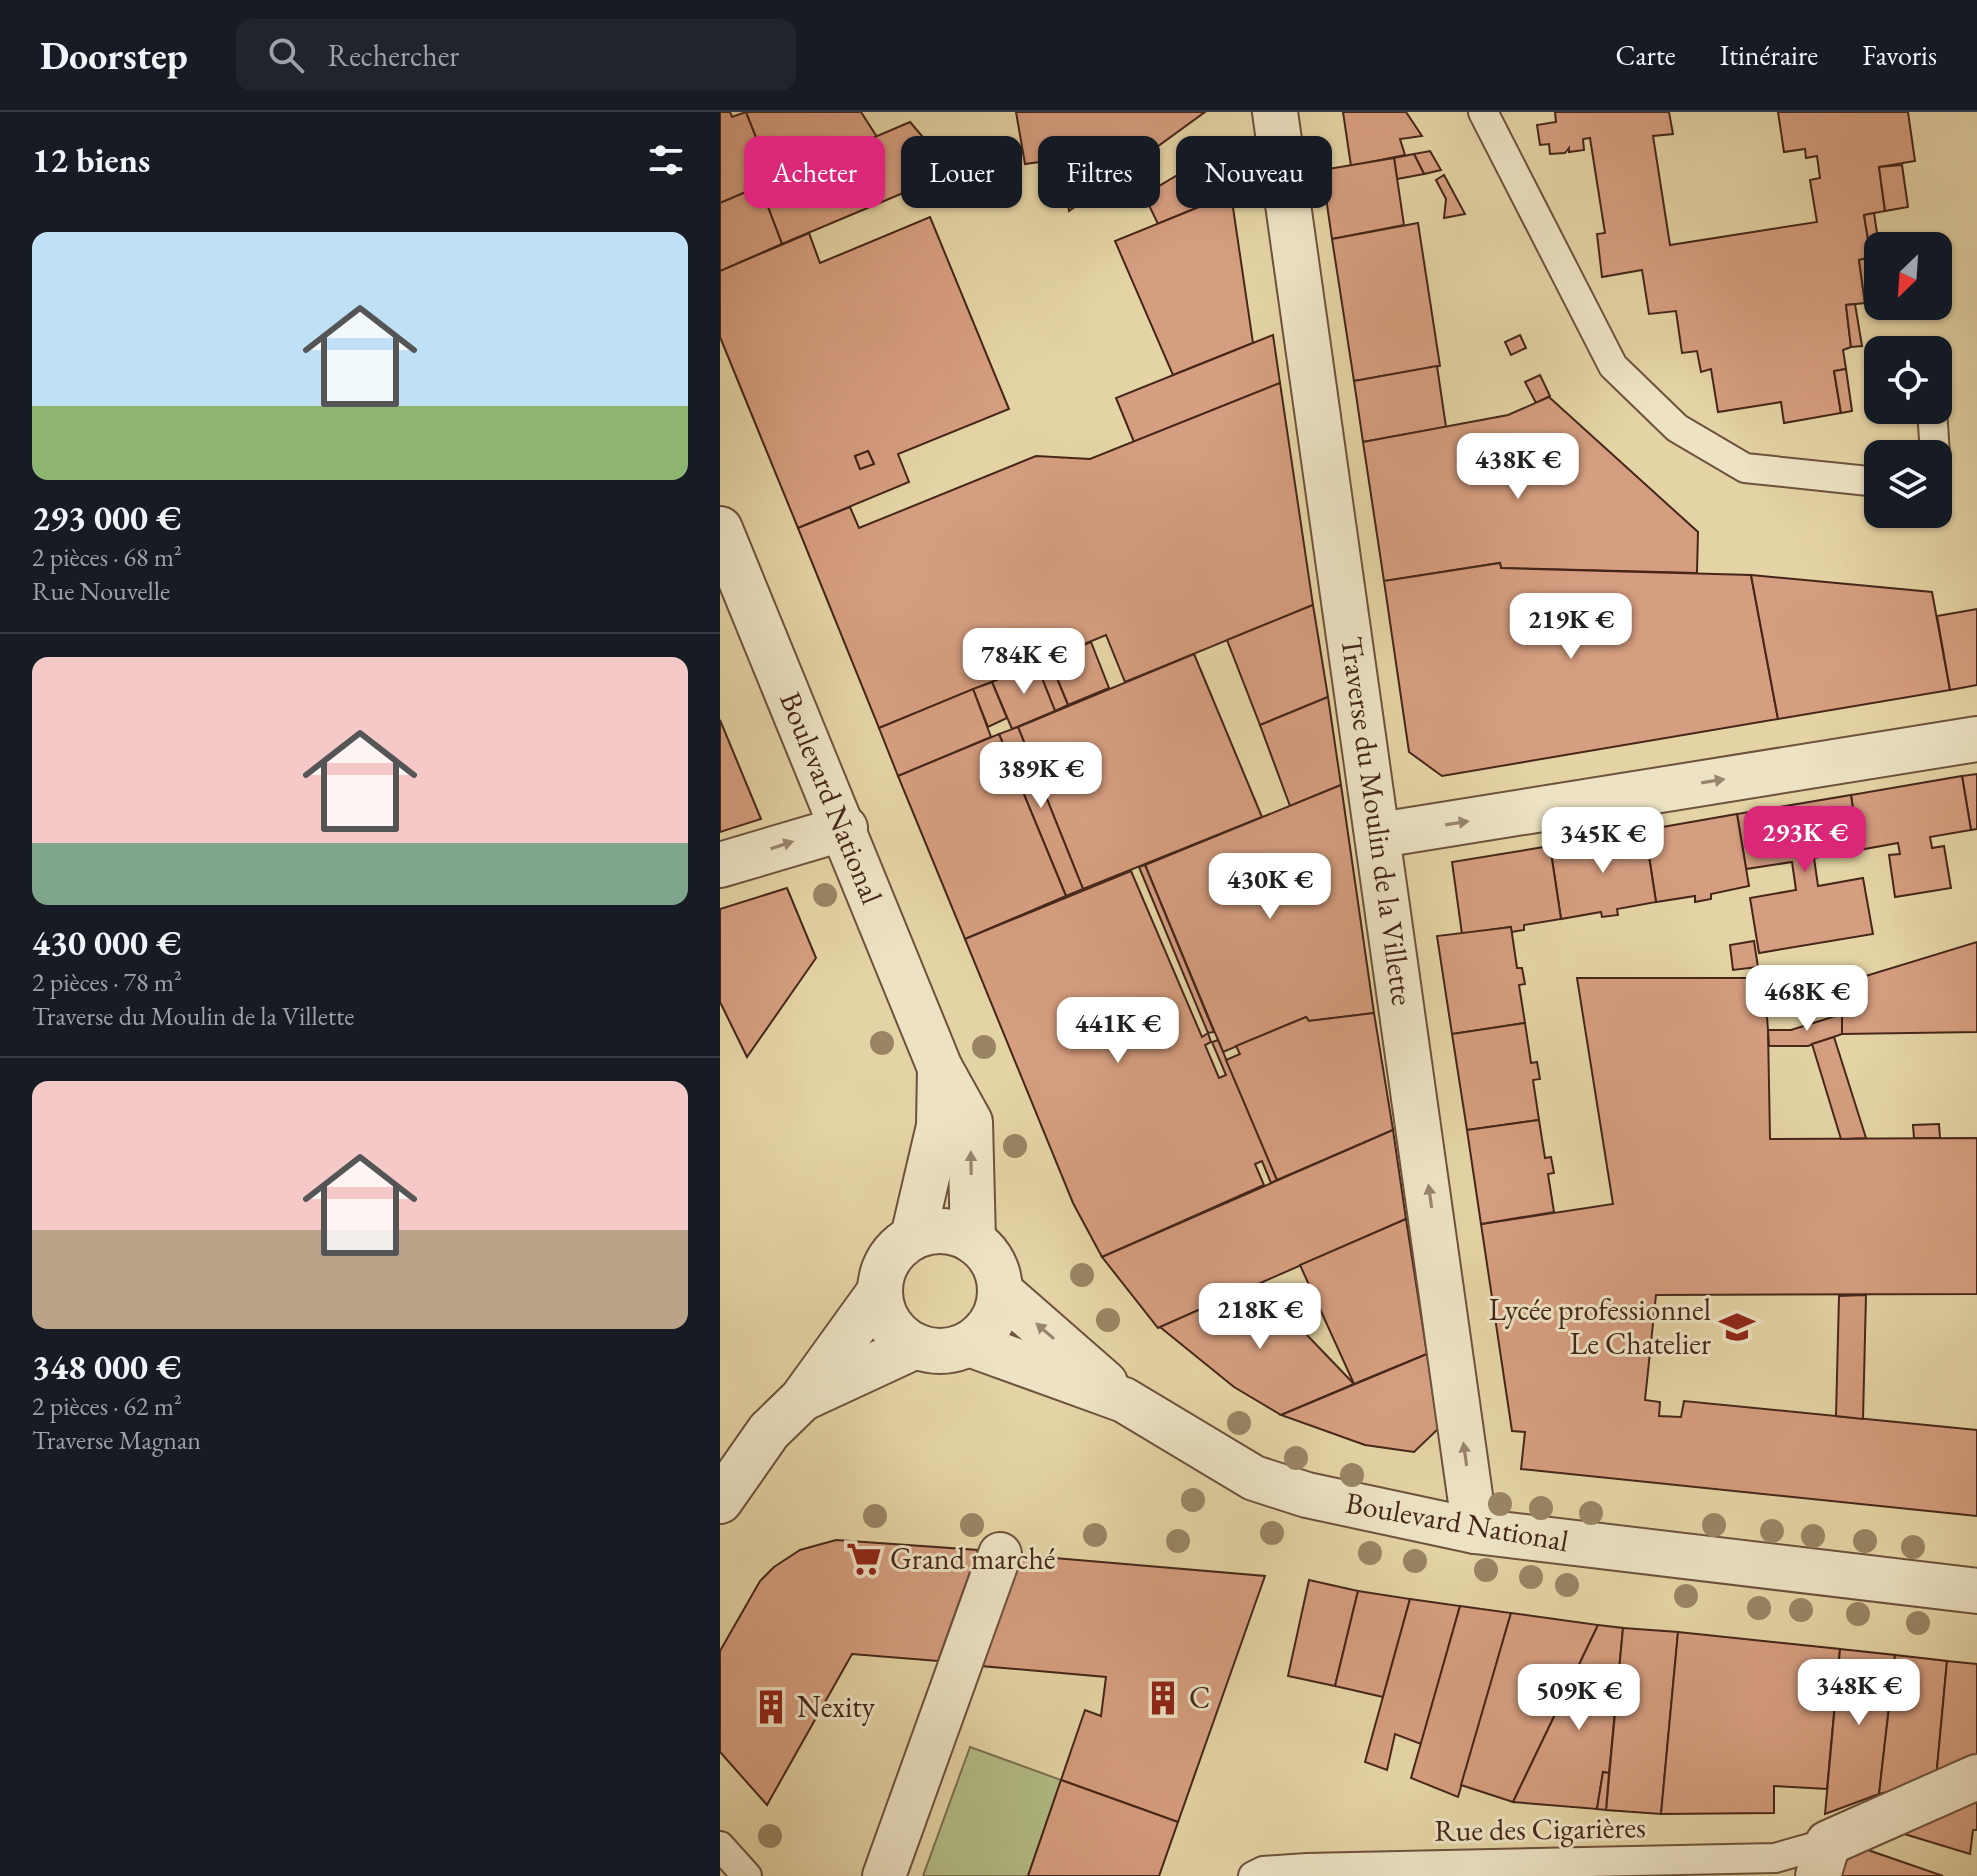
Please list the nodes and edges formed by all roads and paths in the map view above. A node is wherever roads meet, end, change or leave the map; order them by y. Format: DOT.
graph roads {
  1 [pos="1275,112"];
  2 [pos="1483,112"];
  3 [pos="1864,481"];
  4 [pos="720,529"];
  5 [pos="1977,739"];
  6 [pos="845,828"];
  7 [pos="1380,835"];
  8 [pos="720,865"];
  9 [pos="940,1068"];
  10 [pos="913,1237"];
  11 [pos="973,1241"];
  12 [pos="880,1291"];
  13 [pos="1001,1292"];
  14 [pos="969,1344"];
  15 [pos="916,1346"];
  16 [pos="802,1399"];
  17 [pos="1124,1400"];
  18 [pos="720,1501"];
  19 [pos="1475,1531"];
  20 [pos="1000,1554"];
  21 [pos="1977,1591"];
  22 [pos="1977,1777"];
  23 [pos="720,1846"];
  24 [pos="1823,1859"];
  25 [pos="747,1876"];
  26 [pos="884,1876"];
  27 [pos="1253,1876"];
  1 -- 7 [label="street, Traverse du Moulin de la Villette"];
  2 -- 3 [label="lane"];
  4 -- 6 [label="street, Boulevard National"];
  7 -- 5 [label="street, one-way"];
  8 -- 6 [label="street, one-way"];
  6 -- 9 [label="street, Boulevard National"];
  19 -- 7 [label="street, Traverse du Moulin de la Villette, one-way"];
  9 -- 10 [label="street, Boulevard National"];
  11 -- 9 [label="street, Boulevard National, one-way"];
  10 -- 11 [label="street"];
  10 -- 12 [label="street"];
  11 -- 13 [label="street"];
  12 -- 15 [label="street"];
  12 -- 16 [label="street"];
  13 -- 14 [label="street"];
  17 -- 13 [label="street, one-way"];
  14 -- 15 [label="street, Boulevard National"];
  14 -- 17 [label="street, Boulevard National"];
  15 -- 16 [label="street"];
  16 -- 18 [label="street"];
  17 -- 19 [label="street, Boulevard National"];
  19 -- 21 [label="street, Boulevard National"];
  20 -- 26 [label="street"];
  22 -- 24 [label="street"];
  23 -- 25 [label="lane"];
  24 -- 27 [label="lane, Rue des Cigarières"];
}
